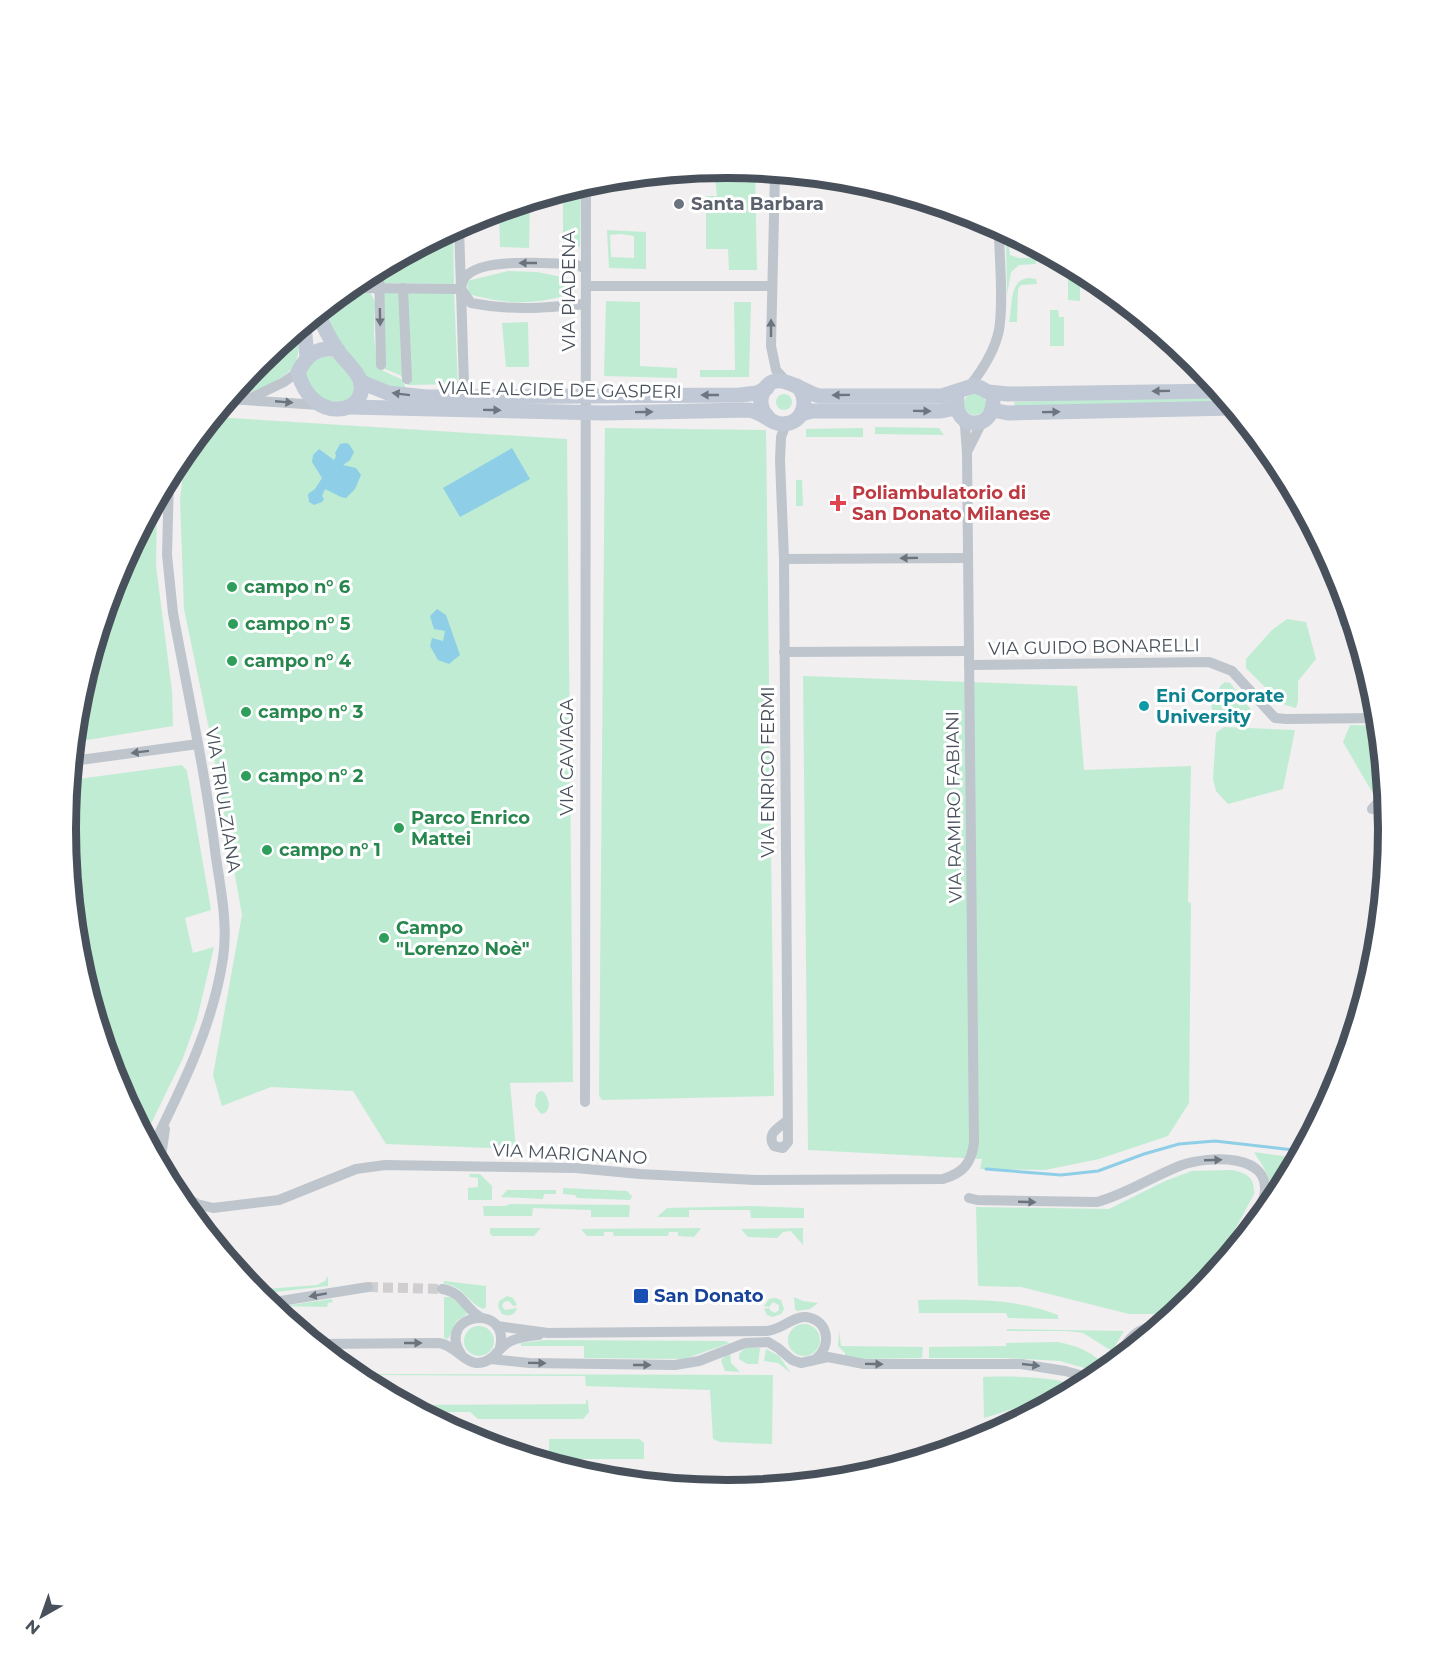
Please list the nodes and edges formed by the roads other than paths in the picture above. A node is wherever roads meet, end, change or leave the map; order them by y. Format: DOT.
graph roads {
  1 [pos="775,180"];
  2 [pos="586,194"];
  3 [pos="459,236"];
  4 [pos="999,238"];
  5 [pos="586,269"];
  6 [pos="380,279"];
  7 [pos="586,286"];
  8 [pos="771,286"];
  9 [pos="366,288"];
  10 [pos="380,288"];
  11 [pos="403,288"];
  12 [pos="460,289"];
  13 [pos="585,304"];
  14 [pos="321,321"];
  15 [pos="305,334"];
  16 [pos="338,351"];
  17 [pos="308,357"];
  18 [pos="381,365"];
  19 [pos="298,372"];
  20 [pos="407,379"];
  21 [pos="361,382"];
  22 [pos="792,383"];
  23 [pos="464,385"];
  24 [pos="974,387"];
  25 [pos="767,388"];
  26 [pos="1209,391"];
  27 [pos="239,399"];
  28 [pos="249,399"];
  29 [pos="882,403"];
  30 [pos="319,405"];
  31 [pos="585,405"];
  32 [pos="349,407"];
  33 [pos="1224,408"];
  34 [pos="959,413"];
  35 [pos="801,414"];
  36 [pos="990,414"];
  37 [pos="768,417"];
  38 [pos="786,424"];
  39 [pos="967,453"];
  40 [pos="169,496"];
  41 [pos="967,558"];
  42 [pos="784,559"];
  43 [pos="969,651"];
  44 [pos="784,652"];
  45 [pos="969,665"];
  46 [pos="1369,718"];
  47 [pos="198,744"];
  48 [pos="80,760"];
  49 [pos="1377,803"];
  50 [pos="1372,809"];
  51 [pos="585,1101"];
  52 [pos="167,1120"];
  53 [pos="787,1122"];
  54 [pos="156,1140"];
  55 [pos="162,1150"];
  56 [pos="970,1161"];
  57 [pos="969,1198"];
  58 [pos="1263,1199"];
  59 [pos="194,1202"];
  60 [pos="368,1287"];
  61 [pos="442,1289"];
  62 [pos="280,1301"];
  63 [pos="480,1317"];
  64 [pos="786,1325"];
  65 [pos="496,1326"];
  66 [pos="1143,1330"];
  67 [pos="704,1332"];
  68 [pos="548,1333"];
  69 [pos="756,1342"];
  70 [pos="1127,1343"];
  71 [pos="330,1344"];
  72 [pos="500,1348"];
  73 [pos="461,1354"];
  74 [pos="786,1354"];
  75 [pos="490,1359"];
  76 [pos="816,1359"];
  77 [pos="1081,1375"];
  1 -- 8 [label="street"];
  2 -- 5 [label="street, VIA PIADENA"];
  3 -- 12 [label="street"];
  4 -- 24 [label="street"];
  5 -- 7 [label="street, VIA PIADENA"];
  5 -- 12 [label="street, one-way"];
  6 -- 10 [label="street"];
  7 -- 8 [label="street"];
  7 -- 13 [label="street, VIA PIADENA"];
  22 -- 8 [label="street, one-way"];
  9 -- 10 [label="street"];
  10 -- 11 [label="street"];
  10 -- 18 [label="street, one-way"];
  11 -- 12 [label="street"];
  11 -- 20 [label="street"];
  12 -- 13 [label="street"];
  12 -- 23 [label="street"];
  13 -- 31 [label="street, VIA PIADENA"];
  14 -- 16 [label="street"];
  15 -- 17 [label="street"];
  16 -- 17 [label="street"];
  16 -- 21 [label="street"];
  17 -- 19 [label="street"];
  19 -- 28 [label="street"];
  19 -- 30 [label="street"];
  31 -- 21 [label="street, VIALE ALCIDE DE GASPERI, one-way"];
  21 -- 32 [label="street"];
  22 -- 25 [label="street"];
  29 -- 22 [label="street, one-way"];
  22 -- 35 [label="street"];
  26 -- 24 [label="street, one-way"];
  24 -- 29 [label="street"];
  24 -- 34 [label="street"];
  24 -- 36 [label="street"];
  25 -- 31 [label="street, VIALE ALCIDE DE GASPERI, one-way"];
  25 -- 37 [label="street"];
  27 -- 28 [label="street"];
  28 -- 30 [label="street, one-way"];
  29 -- 34 [label="street, one-way"];
  29 -- 35 [label="street"];
  30 -- 32 [label="street"];
  32 -- 31 [label="street, VIALE ALCIDE DE GASPERI, one-way"];
  31 -- 37 [label="street, VIALE ALCIDE DE GASPERI, one-way"];
  31 -- 51 [label="street, VIA CAVIAGA"];
  36 -- 33 [label="street, one-way"];
  34 -- 36 [label="street"];
  34 -- 39 [label="street, VIA RAMIRO FABIANI"];
  35 -- 38 [label="street"];
  36 -- 39 [label="street, VIA RAMIRO FABIANI"];
  37 -- 38 [label="street"];
  38 -- 42 [label="street, VIA ENRICO FERMI"];
  39 -- 41 [label="street, VIA RAMIRO FABIANI"];
  40 -- 47 [label="street, VIA TRIULZIANA"];
  41 -- 42 [label="street, one-way"];
  41 -- 43 [label="street, VIA RAMIRO FABIANI"];
  42 -- 44 [label="street, VIA ENRICO FERMI"];
  43 -- 44 [label="street"];
  43 -- 45 [label="street, VIA RAMIRO FABIANI"];
  44 -- 53 [label="street, VIA ENRICO FERMI"];
  45 -- 46 [label="street, VIA GUIDO BONARELLI"];
  45 -- 56 [label="street, VIA RAMIRO FABIANI"];
  47 -- 48 [label="street, one-way"];
  47 -- 52 [label="street, VIA TRIULZIANA"];
  49 -- 50 [label="street"];
  52 -- 54 [label="street, VIA TRIULZIANA"];
  52 -- 55 [label="street, VIA TRIULZIANA"];
  56 -- 59 [label="street, VIA MARIGNANO"];
  57 -- 58 [label="street, one-way"];
  60 -- 62 [label="street, one-way"];
  61 -- 63 [label="street"];
  63 -- 65 [label="street"];
  63 -- 73 [label="street"];
  64 -- 67 [label="street"];
  64 -- 74 [label="street"];
  64 -- 76 [label="street"];
  65 -- 68 [label="street"];
  65 -- 72 [label="street"];
  66 -- 70 [label="street"];
  67 -- 68 [label="street"];
  67 -- 69 [label="street"];
  68 -- 72 [label="street"];
  69 -- 74 [label="street"];
  75 -- 69 [label="street, one-way"];
  71 -- 73 [label="street, one-way"];
  72 -- 75 [label="street"];
  73 -- 75 [label="street"];
  74 -- 76 [label="street"];
  76 -- 77 [label="street, one-way"];
}
